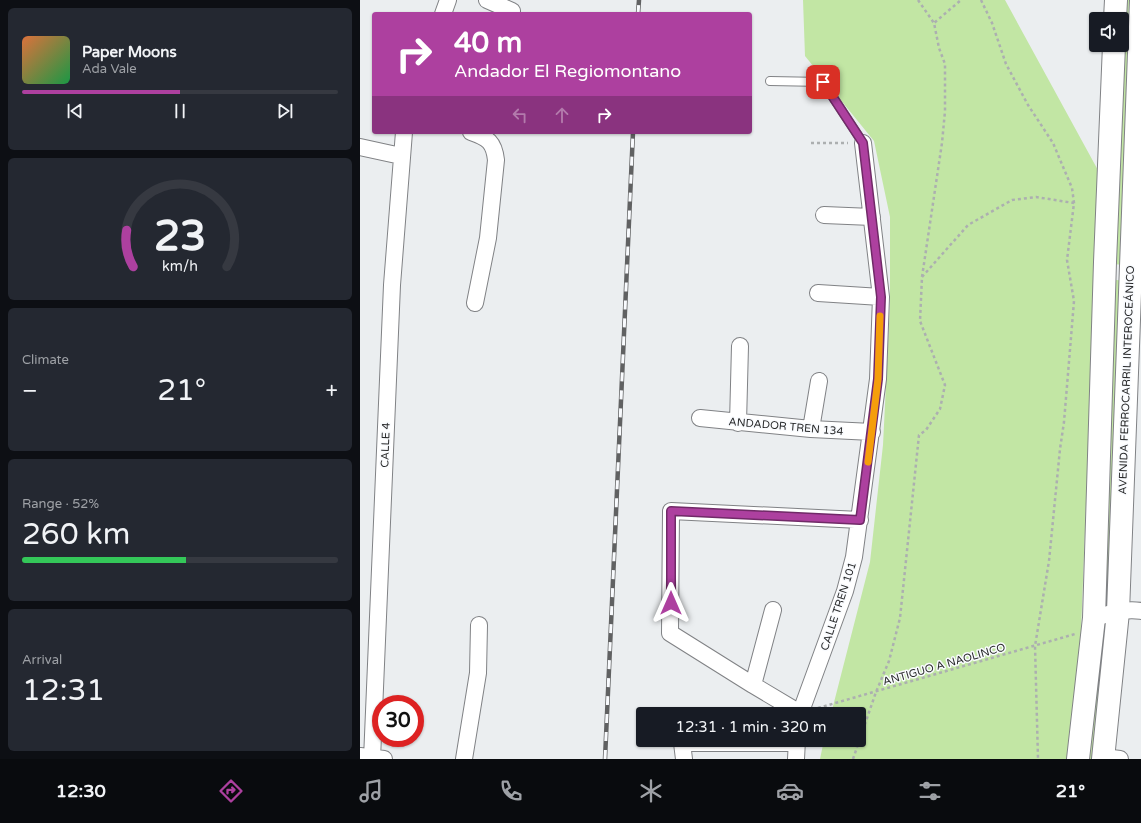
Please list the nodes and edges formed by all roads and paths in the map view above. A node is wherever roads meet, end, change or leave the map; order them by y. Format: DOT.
graph roads {
  1 [pos="448,0"];
  2 [pos="487,0"];
  3 [pos="918,0"];
  4 [pos="961,0"];
  5 [pos="981,0"];
  6 [pos="1116,0"];
  7 [pos="1141,0"];
  8 [pos="512,11"];
  9 [pos="444,12"];
  10 [pos="1115,12"];
  11 [pos="934,24"];
  12 [pos="1114,52"];
  13 [pos="770,81"];
  14 [pos="404,134"];
  15 [pos="476,134"];
  16 [pos="810,143"];
  17 [pos="863,143"];
  18 [pos="360,147"];
  19 [pos="401,156"];
  20 [pos="1074,203"];
  21 [pos="824,215"];
  22 [pos="872,217"];
  23 [pos="1105,262"];
  24 [pos="1136,263"];
  25 [pos="922,277"];
  26 [pos="818,293"];
  27 [pos="881,297"];
  28 [pos="475,304"];
  29 [pos="740,346"];
  30 [pos="819,381"];
  31 [pos="700,418"];
  32 [pos="738,423"];
  33 [pos="811,429"];
  34 [pos="872,432"];
  35 [pos="860,520"];
  36 [pos="773,610"];
  37 [pos="1141,611"];
  38 [pos="1118,612"];
  39 [pos="1093,624"];
  40 [pos="479,625"];
  41 [pos="1035,646"];
  42 [pos="752,685"];
  43 [pos="876,692"];
  44 [pos="788,707"];
  45 [pos="803,707"];
  46 [pos="824,707"];
  47 [pos="682,747"];
  48 [pos="797,747"];
  49 [pos="372,758"];
  50 [pos="1109,758"];
  51 [pos="464,759"];
  52 [pos="684,759"];
  53 [pos="796,759"];
  54 [pos="853,759"];
  55 [pos="1038,759"];
  56 [pos="1078,759"];
  1 -- 9 [label="street"];
  2 -- 8 [label="street"];
  3 -- 11 [label="path"];
  4 -- 11 [label="path"];
  5 -- 20 [label="path"];
  6 -- 10 [label="main road"];
  7 -- 24 [label="main road, AVENIDA FERROCARRIL INTEROCEÁNICO"];
  11 -- 25 [label="path"];
  12 -- 23 [label="main road"];
  13 -- 17 [label="lane, CALLE TREN 101"];
  14 -- 19 [label="street, CALLE 4"];
  15 -- 28 [label="street"];
  16 -- 17 [label="path"];
  17 -- 22 [label="street, CALLE TREN 101"];
  18 -- 19 [label="street"];
  19 -- 49 [label="street, CALLE 4"];
  20 -- 25 [label="path"];
  20 -- 41 [label="path"];
  21 -- 22 [label="street"];
  22 -- 27 [label="street, CALLE TREN 101"];
  23 -- 24 [label="street"];
  23 -- 39 [label="main road"];
  24 -- 38 [label="main road, AVENIDA FERROCARRIL INTEROCEÁNICO"];
  25 -- 43 [label="path"];
  26 -- 27 [label="street"];
  27 -- 34 [label="street, CALLE TREN 101"];
  29 -- 32 [label="street"];
  30 -- 33 [label="street"];
  31 -- 32 [label="street, ANDADOR TREN 134"];
  32 -- 33 [label="street, ANDADOR TREN 134"];
  33 -- 34 [label="street, ANDADOR TREN 134"];
  34 -- 35 [label="street, CALLE TREN 101"];
  35 -- 42 [label="street"];
  35 -- 45 [label="street, CALLE TREN 101"];
  36 -- 42 [label="street"];
  37 -- 38 [label="street"];
  38 -- 39 [label="street"];
  38 -- 50 [label="main road, AVENIDA FERROCARRIL INTEROCEÁNICO"];
  39 -- 41 [label="path, ANTIGUO A NAOLINCO"];
  39 -- 56 [label="main road"];
  40 -- 51 [label="street"];
  41 -- 43 [label="path, ANTIGUO A NAOLINCO"];
  41 -- 55 [label="path"];
  42 -- 44 [label="street"];
  43 -- 46 [label="path, ANTIGUO A NAOLINCO"];
  43 -- 54 [label="path"];
  47 -- 52 [label="street"];
  48 -- 53 [label="street"];
}
